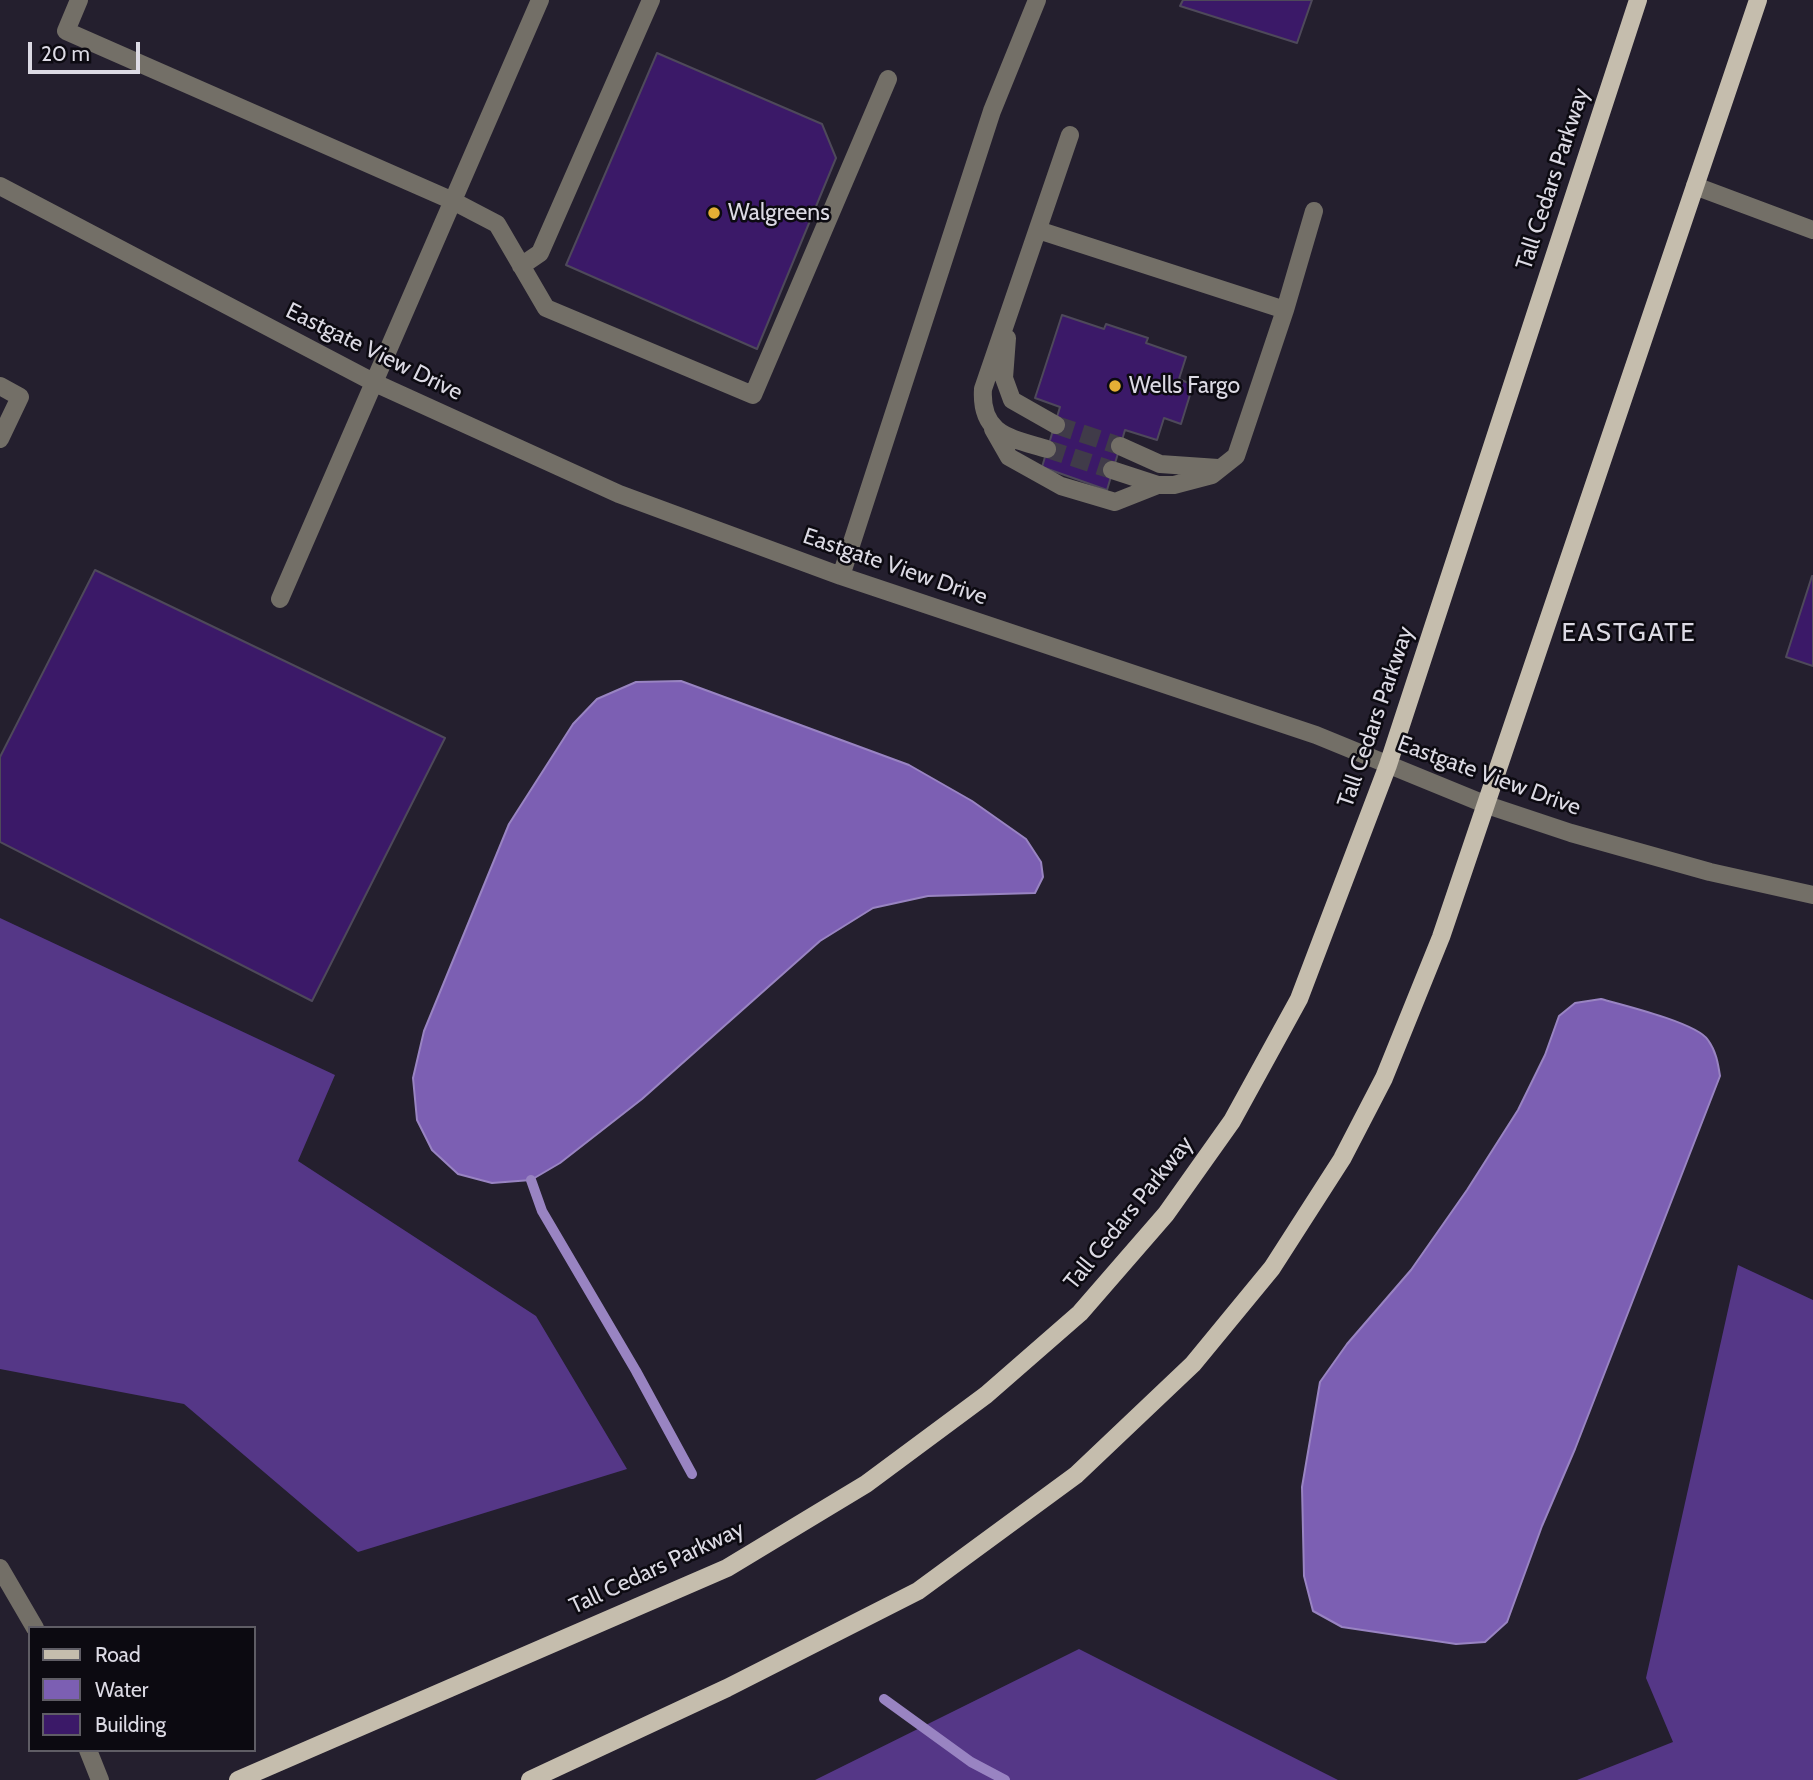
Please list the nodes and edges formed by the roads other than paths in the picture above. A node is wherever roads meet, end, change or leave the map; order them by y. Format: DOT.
graph roads {
  1 [pos="79,0"];
  2 [pos="540,0"];
  3 [pos="651,0"];
  4 [pos="1037,0"];
  5 [pos="1638,0"];
  6 [pos="1758,0"];
  7 [pos="888,79"];
  8 [pos="1070,135"];
  9 [pos="0,186"];
  10 [pos="1695,186"];
  11 [pos="453,201"];
  12 [pos="1314,211"];
  13 [pos="1038,230"];
  14 [pos="1813,230"];
  15 [pos="521,266"];
  16 [pos="1285,310"];
  17 [pos="1009,313"];
  18 [pos="375,383"];
  19 [pos="0,386"];
  20 [pos="1056,425"];
  21 [pos="993,429"];
  22 [pos="0,439"];
  23 [pos="1120,446"];
  24 [pos="1048,449"];
  25 [pos="1220,469"];
  26 [pos="1112,470"];
  27 [pos="1158,485"];
  28 [pos="841,576"];
  29 [pos="280,600"];
  30 [pos="1388,765"];
  31 [pos="1487,804"];
  32 [pos="1813,895"];
  33 [pos="0,1569"];
  34 [pos="34,1626"];
  35 [pos="89,1752"];
  36 [pos="100,1780"];
  37 [pos="238,1780"];
  38 [pos="530,1780"];
  1 -- 11 [label="street"];
  2 -- 11 [label="street"];
  3 -- 15 [label="street"];
  4 -- 28 [label="street"];
  5 -- 30 [label="main road, Tall Cedars Parkway"];
  6 -- 10 [label="main road"];
  7 -- 15 [label="street"];
  8 -- 13 [label="street"];
  9 -- 18 [label="street, Eastgate View Drive"];
  10 -- 14 [label="street"];
  10 -- 31 [label="main road"];
  11 -- 15 [label="street"];
  11 -- 18 [label="street"];
  12 -- 16 [label="street"];
  13 -- 16 [label="street"];
  13 -- 17 [label="street"];
  16 -- 25 [label="street"];
  17 -- 20 [label="street"];
  17 -- 21 [label="street"];
  18 -- 28 [label="street, Eastgate View Drive"];
  18 -- 29 [label="street"];
  19 -- 22 [label="street"];
  21 -- 24 [label="street"];
  21 -- 27 [label="street"];
  23 -- 25 [label="street"];
  25 -- 27 [label="street"];
  26 -- 27 [label="street"];
  28 -- 30 [label="street, Eastgate View Drive"];
  30 -- 31 [label="street, Eastgate View Drive"];
  30 -- 37 [label="main road, Tall Cedars Parkway"];
  31 -- 32 [label="street, Eastgate View Drive"];
  31 -- 38 [label="main road"];
  33 -- 34 [label="street"];
  35 -- 36 [label="street"];
}
